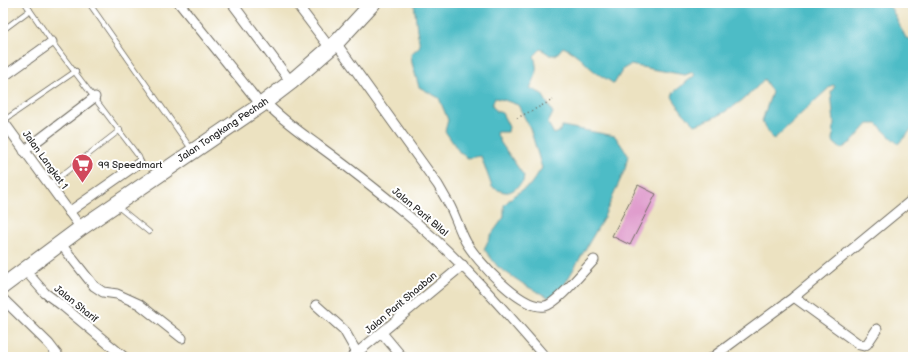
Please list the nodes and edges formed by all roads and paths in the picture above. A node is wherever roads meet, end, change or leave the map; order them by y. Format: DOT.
graph roads {
  1 [pos="25,3"];
  2 [pos="89,3"];
  3 [pos="179,3"];
  4 [pos="232,3"];
  5 [pos="296,3"];
  6 [pos="365,6"];
  7 [pos="30,10"];
  8 [pos="3,30"];
  9 [pos="52,42"];
  10 [pos="333,46"];
  11 [pos="76,71"];
  12 [pos="3,77"];
  13 [pos="291,82"];
  14 [pos="95,97"];
  15 [pos="553,100"];
  16 [pos="263,104"];
  17 [pos="517,118"];
  18 [pos="3,121"];
  19 [pos="120,130"];
  20 [pos="24,151"];
  21 [pos="193,151"];
  22 [pos="139,163"];
  23 [pos="49,185"];
  24 [pos="913,199"];
  25 [pos="115,204"];
  26 [pos="74,218"];
  27 [pos="149,232"];
  28 [pos="60,243"];
  29 [pos="594,260"];
  30 [pos="463,266"];
  31 [pos="24,269"];
  32 [pos="3,286"];
  33 [pos="794,297"];
  34 [pos="3,299"];
  35 [pos="316,305"];
  36 [pos="877,329"];
  37 [pos="382,333"];
  38 [pos="182,338"];
  39 [pos="355,351"];
  40 [pos="121,355"];
  41 [pos="59,357"];
  42 [pos="402,357"];
  43 [pos="545,357"];
  44 [pos="713,357"];
  1 -- 7 [label="lane"];
  2 -- 21 [label="lane"];
  3 -- 16 [label="street, Jalan Parit Bilal"];
  4 -- 13 [label="street"];
  5 -- 10 [label="street"];
  6 -- 10 [label="main road, Jalan Tongkang Pechah"];
  7 -- 8 [label="lane"];
  7 -- 9 [label="lane"];
  9 -- 11 [label="lane"];
  9 -- 12 [label="street"];
  10 -- 13 [label="main road, Jalan Tongkang Pechah"];
  10 -- 29 [label="street"];
  11 -- 14 [label="lane"];
  11 -- 18 [label="lane"];
  13 -- 16 [label="main road, Jalan Tongkang Pechah"];
  14 -- 19 [label="lane"];
  14 -- 20 [label="street"];
  15 -- 17 [label="path"];
  16 -- 21 [label="main road, Jalan Tongkang Pechah"];
  16 -- 30 [label="street, Jalan Parit Bilal"];
  18 -- 20 [label="street, Jalan Langkat 1"];
  19 -- 22 [label="lane"];
  19 -- 23 [label="lane"];
  20 -- 23 [label="street, Jalan Langkat 1"];
  21 -- 25 [label="main road, Jalan Tongkang Pechah"];
  22 -- 26 [label="street"];
  23 -- 26 [label="street, Jalan Langkat 1"];
  24 -- 33 [label="street"];
  25 -- 26 [label="main road, Jalan Tongkang Pechah"];
  25 -- 27 [label="lane"];
  26 -- 28 [label="main road, Jalan Tongkang Pechah"];
  28 -- 31 [label="main road, Jalan Tongkang Pechah"];
  28 -- 38 [label="street"];
  30 -- 37 [label="street, Jalan Parit Shaaban"];
  30 -- 43 [label="street, Jalan Parit Bilal"];
  31 -- 32 [label="main road, Jalan Tongkang Pechah"];
  31 -- 40 [label="street, Jalan Sharif"];
  33 -- 36 [label="street"];
  33 -- 44 [label="street"];
  34 -- 41 [label="street"];
  35 -- 39 [label="street"];
  37 -- 39 [label="street, Jalan Parit Shaaban"];
  37 -- 42 [label="street"];
}
